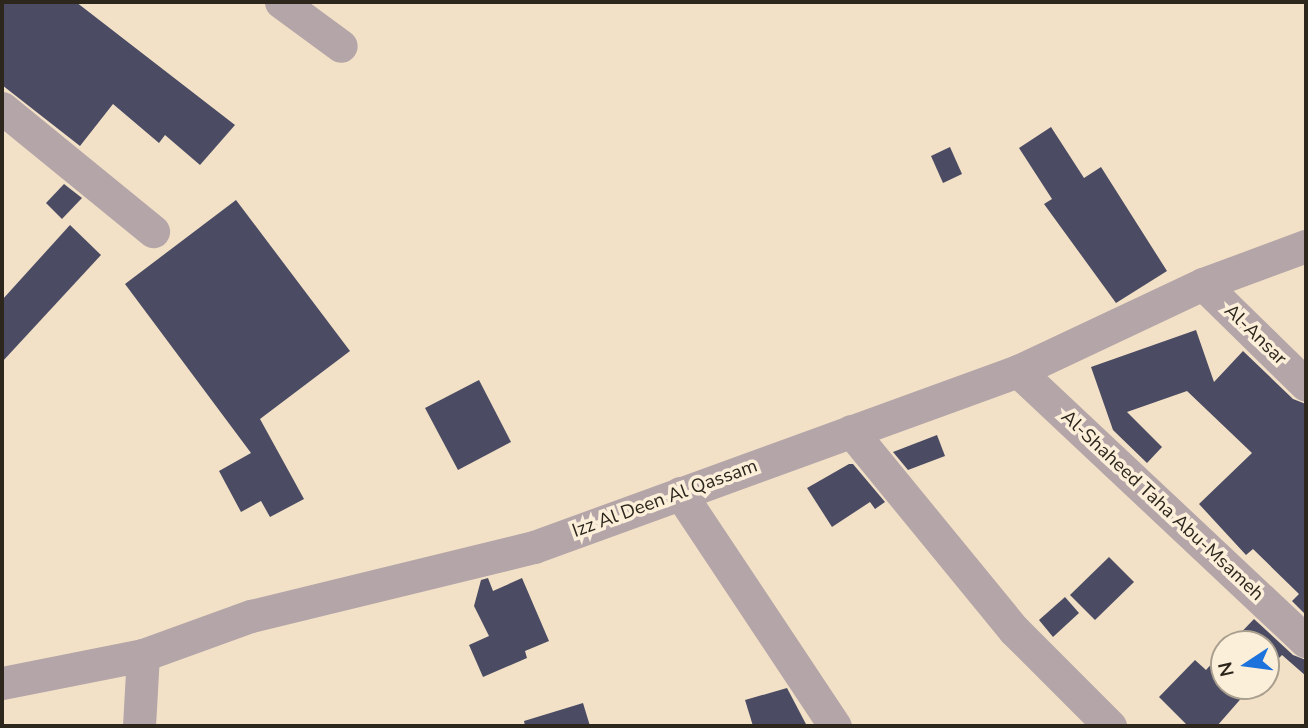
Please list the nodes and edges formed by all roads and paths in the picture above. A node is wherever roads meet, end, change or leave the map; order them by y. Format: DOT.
graph roads {
  1 [pos="281,2"];
  2 [pos="341,46"];
  3 [pos="2,108"];
  4 [pos="153,232"];
  5 [pos="1306,246"];
  6 [pos="1203,284"];
  7 [pos="1018,371"];
  8 [pos="1306,385"];
  9 [pos="851,431"];
  10 [pos="680,493"];
  11 [pos="1306,640"];
  12 [pos="143,655"];
  13 [pos="2,683"];
  14 [pos="139,726"];
  15 [pos="835,726"];
  16 [pos="1110,726"];
  1 -- 2 [label="street"];
  3 -- 4 [label="street"];
  5 -- 6 [label="street, Izz Al Deen Al Qassam"];
  6 -- 7 [label="street, Izz Al Deen Al Qassam"];
  6 -- 8 [label="street, Al-Ansar"];
  7 -- 9 [label="street, Izz Al Deen Al Qassam"];
  7 -- 11 [label="street, Al-Shaheed Taha Abu-Msameh"];
  9 -- 10 [label="street, Izz Al Deen Al Qassam"];
  9 -- 16 [label="street"];
  10 -- 12 [label="street, Izz Al Deen Al Qassam"];
  10 -- 15 [label="street"];
  12 -- 13 [label="street, Izz Al Deen Al Qassam"];
  12 -- 14 [label="street"];
}
